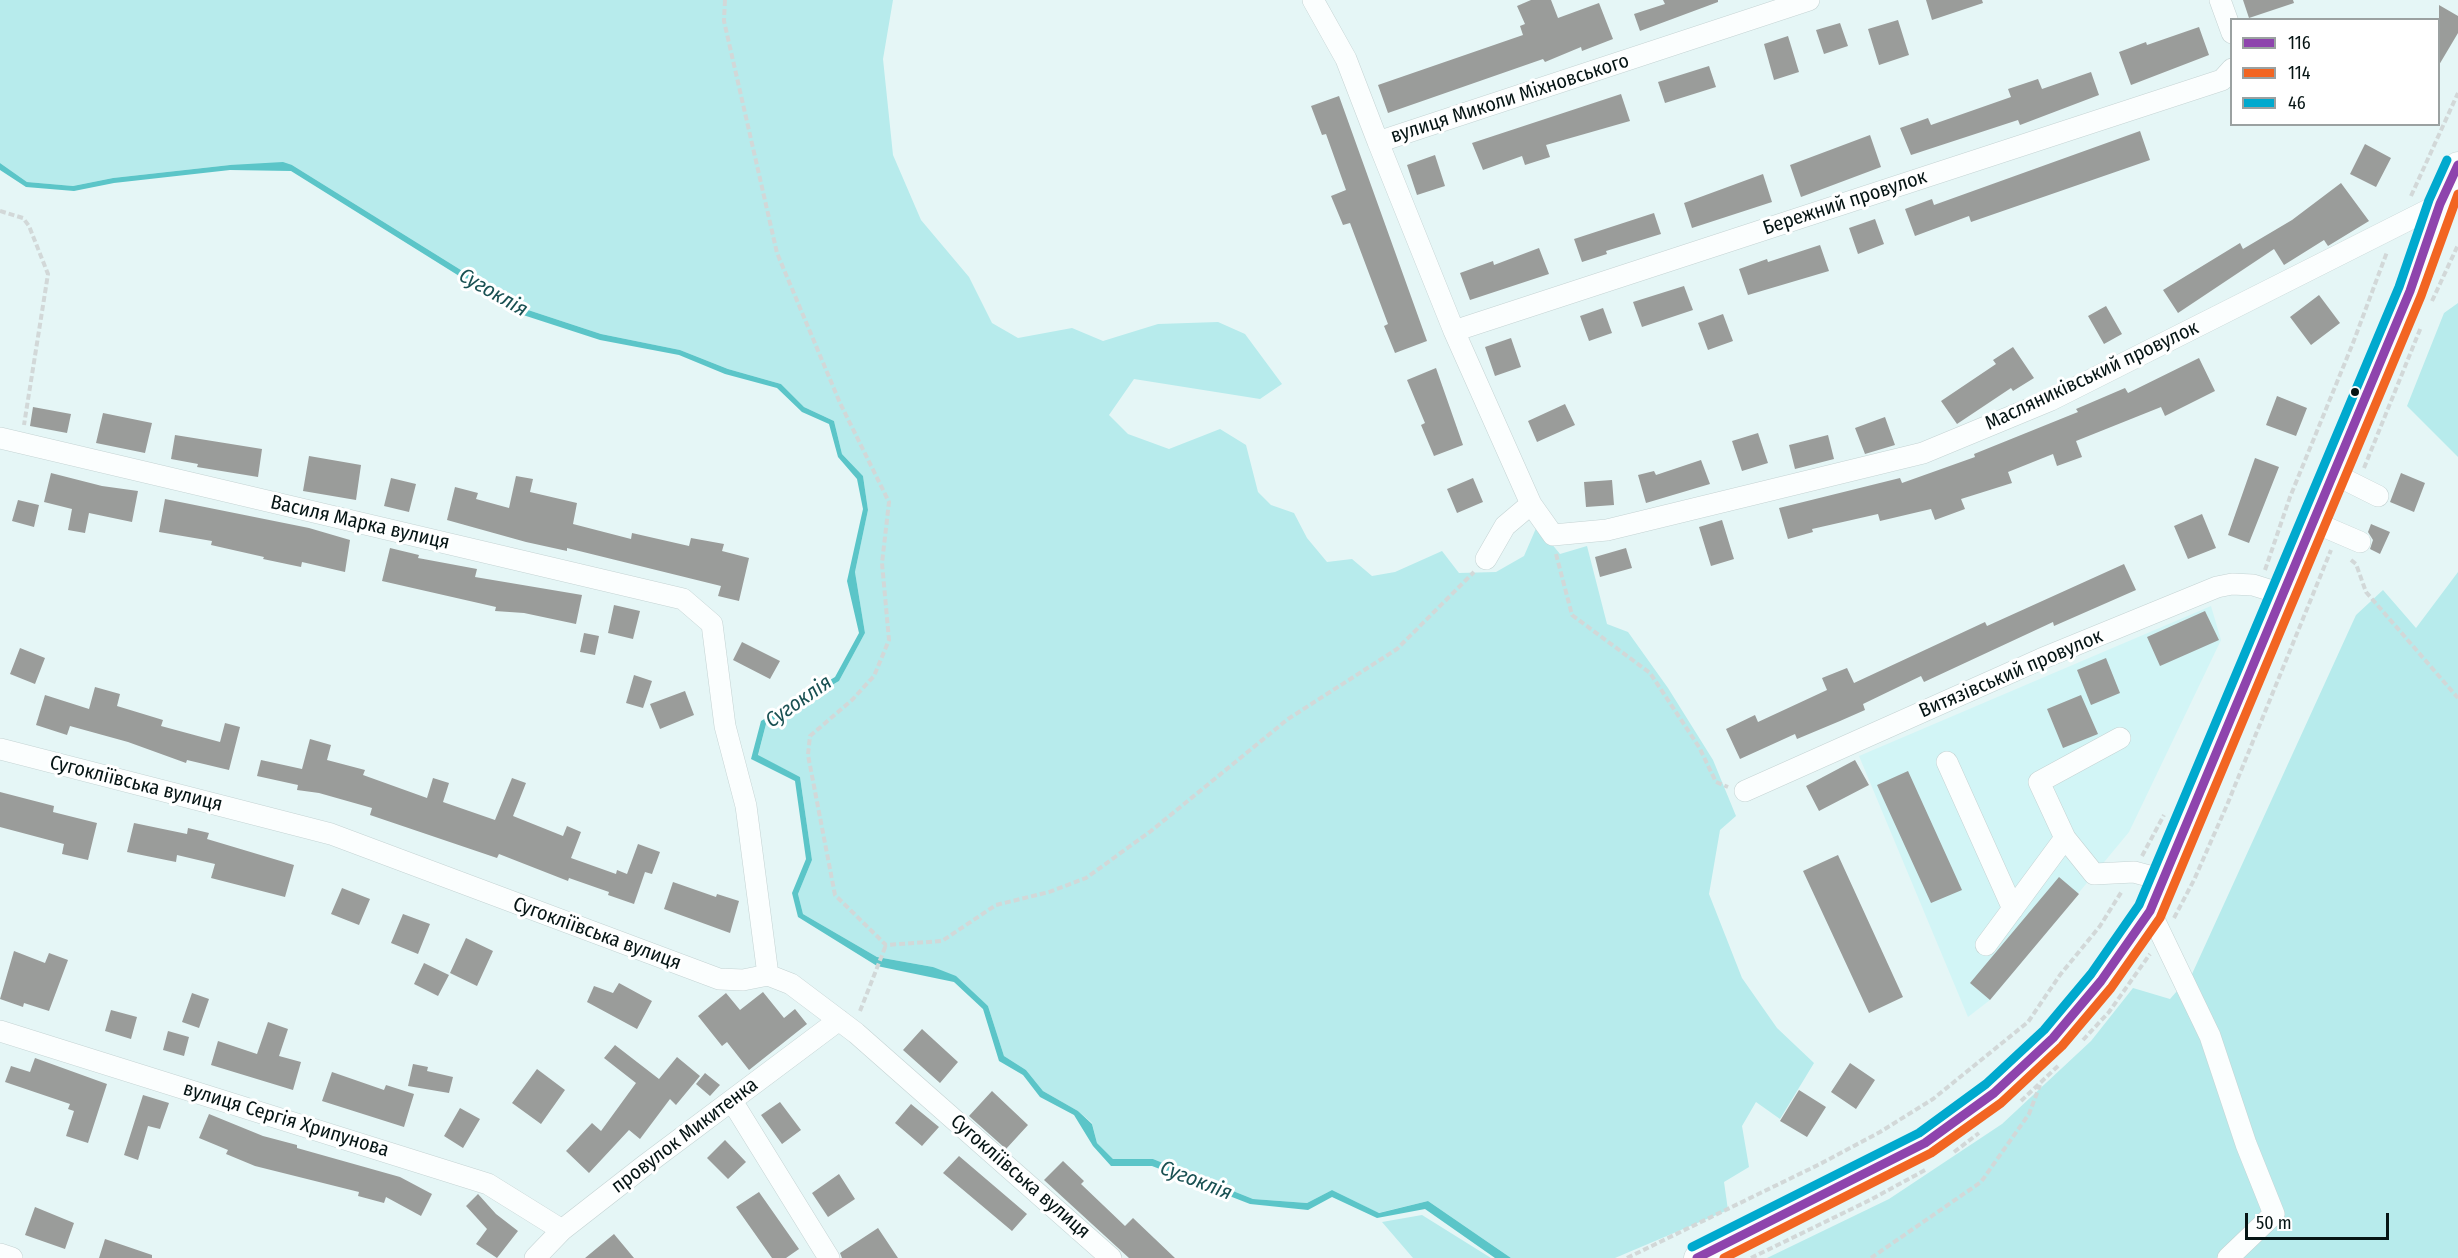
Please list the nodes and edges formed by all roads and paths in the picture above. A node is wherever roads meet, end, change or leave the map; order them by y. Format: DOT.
graph roads {
  1 [pos="725,0"];
  2 [pos="1313,0"];
  3 [pos="1809,0"];
  4 [pos="2220,0"];
  5 [pos="2230,28"];
  6 [pos="2230,71"];
  7 [pos="1378,142"];
  8 [pos="2458,165"];
  9 [pos="2440,204"];
  10 [pos="0,211"];
  11 [pos="2458,244"];
  12 [pos="2431,302"];
  13 [pos="2422,323"];
  14 [pos="1454,331"];
  15 [pos="10,441"];
  16 [pos="2332,472"];
  17 [pos="2357,486"];
  18 [pos="2378,496"];
  19 [pos="1531,504"];
  20 [pos="2311,521"];
  21 [pos="1552,535"];
  22 [pos="2336,537"];
  23 [pos="2360,542"];
  24 [pos="1486,559"];
  25 [pos="2282,594"];
  26 [pos="2458,698"];
  27 [pos="2120,738"];
  28 [pos="0,749"];
  29 [pos="1947,762"];
  30 [pos="1746,791"];
  31 [pos="2065,838"];
  32 [pos="2164,880"];
  33 [pos="2013,909"];
  34 [pos="2150,912"];
  35 [pos="2163,936"];
  36 [pos="886,945"];
  37 [pos="1986,945"];
  38 [pos="768,975"];
  39 [pos="847,1026"];
  40 [pos="0,1031"];
  41 [pos="2044,1073"];
  42 [pos="732,1101"];
  43 [pos="562,1230"];
  44 [pos="1662,1241"];
  45 [pos="0,1254"];
  46 [pos="12,1258"];
  47 [pos="535,1258"];
  48 [pos="829,1258"];
  49 [pos="1111,1258"];
  50 [pos="1627,1258"];
  51 [pos="1697,1258"];
  52 [pos="1871,1258"];
  53 [pos="2228,1258"];
  1 -- 36 [label="path"];
  2 -- 7 [label="street"];
  3 -- 7 [label="street, вулиця Миколи Міхновського"];
  4 -- 5 [label="street"];
  6 -- 14 [label="street, Бережний провулок"];
  7 -- 14 [label="street, вулиця Миколи Міхновського"];
  8 -- 9 [label="main road"];
  9 -- 16 [label="main road"];
  9 -- 21 [label="street, Масляниківський провулок"];
  10 -- 15 [label="path"];
  11 -- 12 [label="path"];
  13 -- 17 [label="path"];
  14 -- 19 [label="street, вулиця Миколи Міхновського"];
  15 -- 38 [label="street, Василя Марка вулиця"];
  16 -- 17 [label="street"];
  16 -- 20 [label="main road"];
  17 -- 18 [label="street"];
  19 -- 21 [label="street"];
  19 -- 24 [label="street"];
  20 -- 22 [label="street"];
  20 -- 25 [label="main road"];
  21 -- 30 [label="path"];
  22 -- 23 [label="street"];
  22 -- 26 [label="path"];
  22 -- 35 [label="path"];
  24 -- 36 [label="path"];
  25 -- 30 [label="street, Витязівський провулок"];
  25 -- 32 [label="main road"];
  27 -- 31 [label="street"];
  28 -- 38 [label="street, Сугокліївська вулиця"];
  29 -- 33 [label="street"];
  31 -- 32 [label="street"];
  31 -- 33 [label="street"];
  32 -- 34 [label="main road"];
  33 -- 37 [label="street"];
  34 -- 35 [label="street"];
  34 -- 51 [label="main road"];
  35 -- 53 [label="street"];
  36 -- 39 [label="path"];
  38 -- 39 [label="street, Сугокліївська вулиця"];
  39 -- 42 [label="street, провулок Микитенка"];
  39 -- 49 [label="street, Сугокліївська вулиця"];
  40 -- 43 [label="street, вулиця Сергія Хрипунова"];
  41 -- 52 [label="path"];
  42 -- 43 [label="street, провулок Микитенка"];
  42 -- 48 [label="street"];
  43 -- 47 [label="street, провулок Микитенка"];
  44 -- 50 [label="path"];
  45 -- 46 [label="street"];
}
